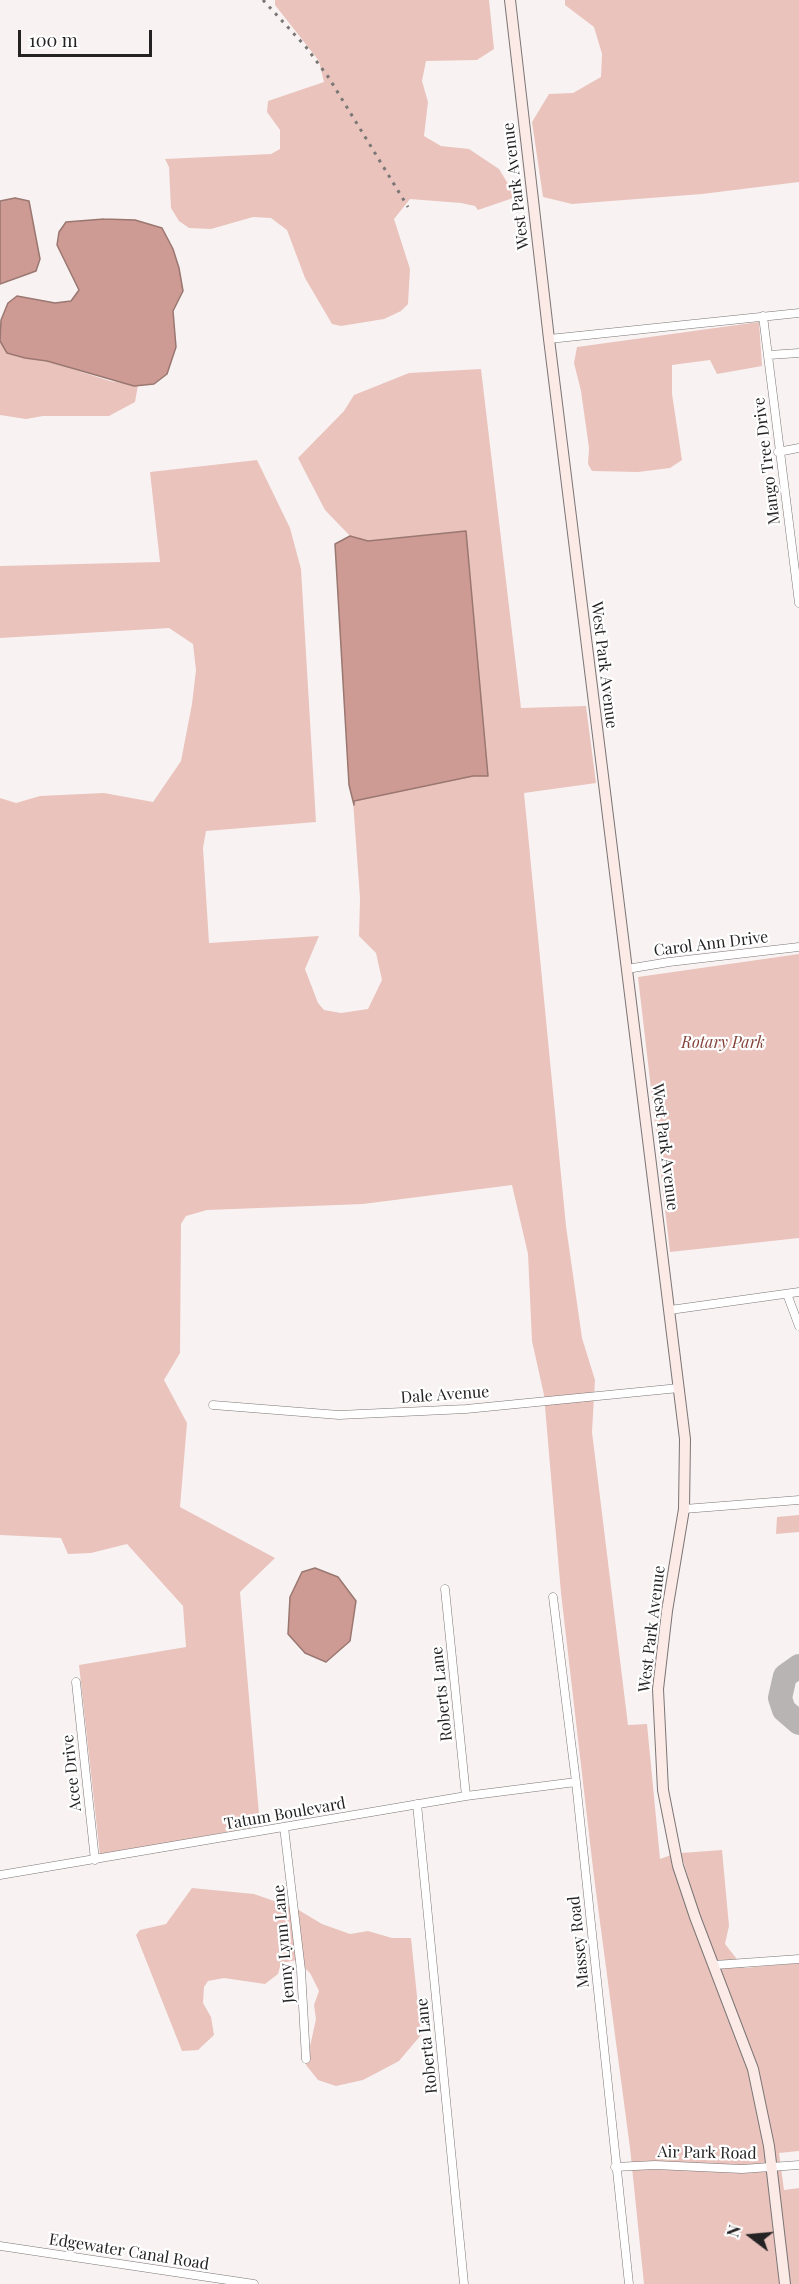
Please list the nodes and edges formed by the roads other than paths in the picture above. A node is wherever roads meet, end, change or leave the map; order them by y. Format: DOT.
graph roads {
  1 [pos="510,0"];
  2 [pos="799,313"];
  3 [pos="763,315"];
  4 [pos="549,339"];
  5 [pos="799,352"];
  6 [pos="769,354"];
  7 [pos="799,448"];
  8 [pos="778,452"];
  9 [pos="799,603"];
  10 [pos="799,947"];
  11 [pos="627,969"];
  12 [pos="799,1292"];
  13 [pos="787,1294"];
  14 [pos="670,1310"];
  15 [pos="799,1326"];
  16 [pos="679,1388"];
  17 [pos="213,1405"];
  18 [pos="799,1500"];
  19 [pos="684,1509"];
  20 [pos="445,1588"];
  21 [pos="553,1597"];
  22 [pos="76,1682"];
  23 [pos="576,1782"];
  24 [pos="466,1796"];
  25 [pos="417,1804"];
  26 [pos="284,1827"];
  27 [pos="95,1860"];
  28 [pos="0,1875"];
  29 [pos="799,1959"];
  30 [pos="715,1965"];
  31 [pos="306,2060"];
  32 [pos="799,2165"];
  33 [pos="615,2167"];
  34 [pos="771,2167"];
  35 [pos="0,2246"];
  36 [pos="254,2284"];
  37 [pos="464,2284"];
  38 [pos="629,2284"];
  39 [pos="785,2284"];
  1 -- 4 [label="street, West Park Avenue"];
  2 -- 3 [label="street"];
  3 -- 4 [label="street"];
  3 -- 6 [label="street, Mango Tree Drive"];
  4 -- 11 [label="street, West Park Avenue"];
  5 -- 6 [label="street"];
  6 -- 8 [label="street, Mango Tree Drive"];
  7 -- 8 [label="street"];
  8 -- 9 [label="street, Mango Tree Drive"];
  10 -- 11 [label="street, Carol Ann Drive"];
  11 -- 14 [label="street, West Park Avenue"];
  12 -- 13 [label="street"];
  13 -- 14 [label="street"];
  13 -- 15 [label="street"];
  14 -- 16 [label="street, West Park Avenue"];
  16 -- 17 [label="street, Dale Avenue"];
  16 -- 19 [label="street, West Park Avenue"];
  18 -- 19 [label="street"];
  19 -- 30 [label="street, West Park Avenue"];
  20 -- 24 [label="street, Roberts Lane"];
  21 -- 23 [label="street, Massey Road"];
  22 -- 27 [label="street, Acee Drive"];
  23 -- 24 [label="street, Tatum Boulevard"];
  23 -- 33 [label="street, Massey Road"];
  24 -- 25 [label="street, Tatum Boulevard"];
  25 -- 26 [label="street, Tatum Boulevard"];
  25 -- 37 [label="street, Roberta Lane"];
  26 -- 27 [label="street, Tatum Boulevard"];
  26 -- 31 [label="street, Jenny Lynn Lane"];
  27 -- 28 [label="street, Tatum Boulevard"];
  29 -- 30 [label="street"];
  30 -- 34 [label="street, West Park Avenue"];
  32 -- 34 [label="street, Air Park Road"];
  33 -- 34 [label="street, Air Park Road"];
  33 -- 38 [label="street, Massey Road"];
  34 -- 39 [label="street, West Park Avenue"];
  35 -- 36 [label="street, Edgewater Canal Road"];
}
